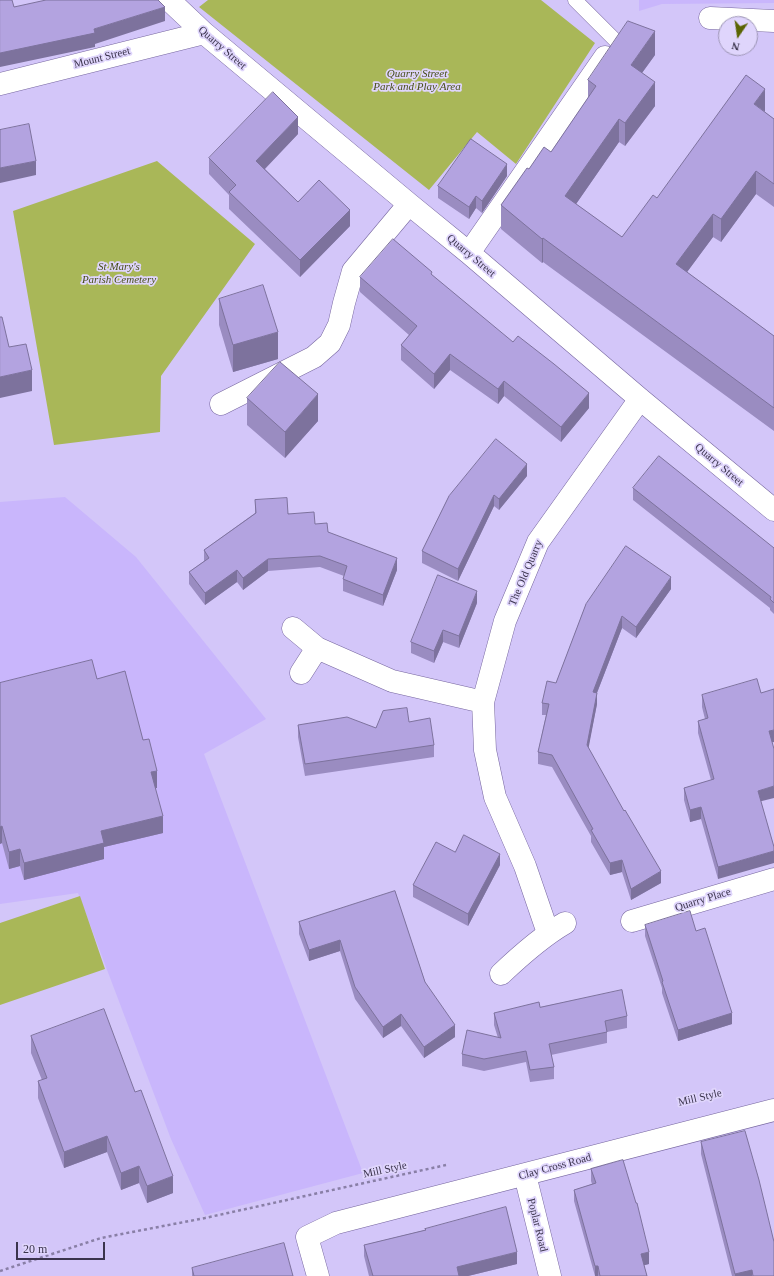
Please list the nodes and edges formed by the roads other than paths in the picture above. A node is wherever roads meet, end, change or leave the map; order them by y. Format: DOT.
graph roads {
  1 [pos="169,0"];
  2 [pos="575,0"];
  3 [pos="710,18"];
  4 [pos="774,21"];
  5 [pos="204,33"];
  6 [pos="616,41"];
  7 [pos="0,84"];
  8 [pos="408,204"];
  9 [pos="469,253"];
  10 [pos="640,399"];
  11 [pos="221,404"];
  12 [pos="774,510"];
  13 [pos="293,628"];
  14 [pos="317,648"];
  15 [pos="301,674"];
  16 [pos="483,702"];
  17 [pos="774,879"];
  18 [pos="632,921"];
  19 [pos="501,974"];
  20 [pos="774,1110"];
  21 [pos="525,1175"];
  22 [pos="318,1276"];
  23 [pos="550,1276"];
  1 -- 5 [label="street, Quarry Street"];
  2 -- 6 [label="lane"];
  3 -- 4 [label="street"];
  5 -- 7 [label="street, Mount Street"];
  5 -- 8 [label="street, Quarry Street"];
  6 -- 9 [label="street"];
  8 -- 9 [label="street, Quarry Street"];
  8 -- 11 [label="street"];
  9 -- 10 [label="street, Quarry Street"];
  10 -- 12 [label="street, Quarry Street"];
  10 -- 16 [label="street, The Old Quarry"];
  13 -- 14 [label="street"];
  14 -- 15 [label="street"];
  14 -- 16 [label="street"];
  16 -- 19 [label="street, The Old Quarry"];
  17 -- 18 [label="street, Quarry Place"];
  20 -- 21 [label="street, Clay Cross Road"];
  21 -- 22 [label="street, Clay Cross Road"];
  21 -- 23 [label="street, Poplar Road"];
}
